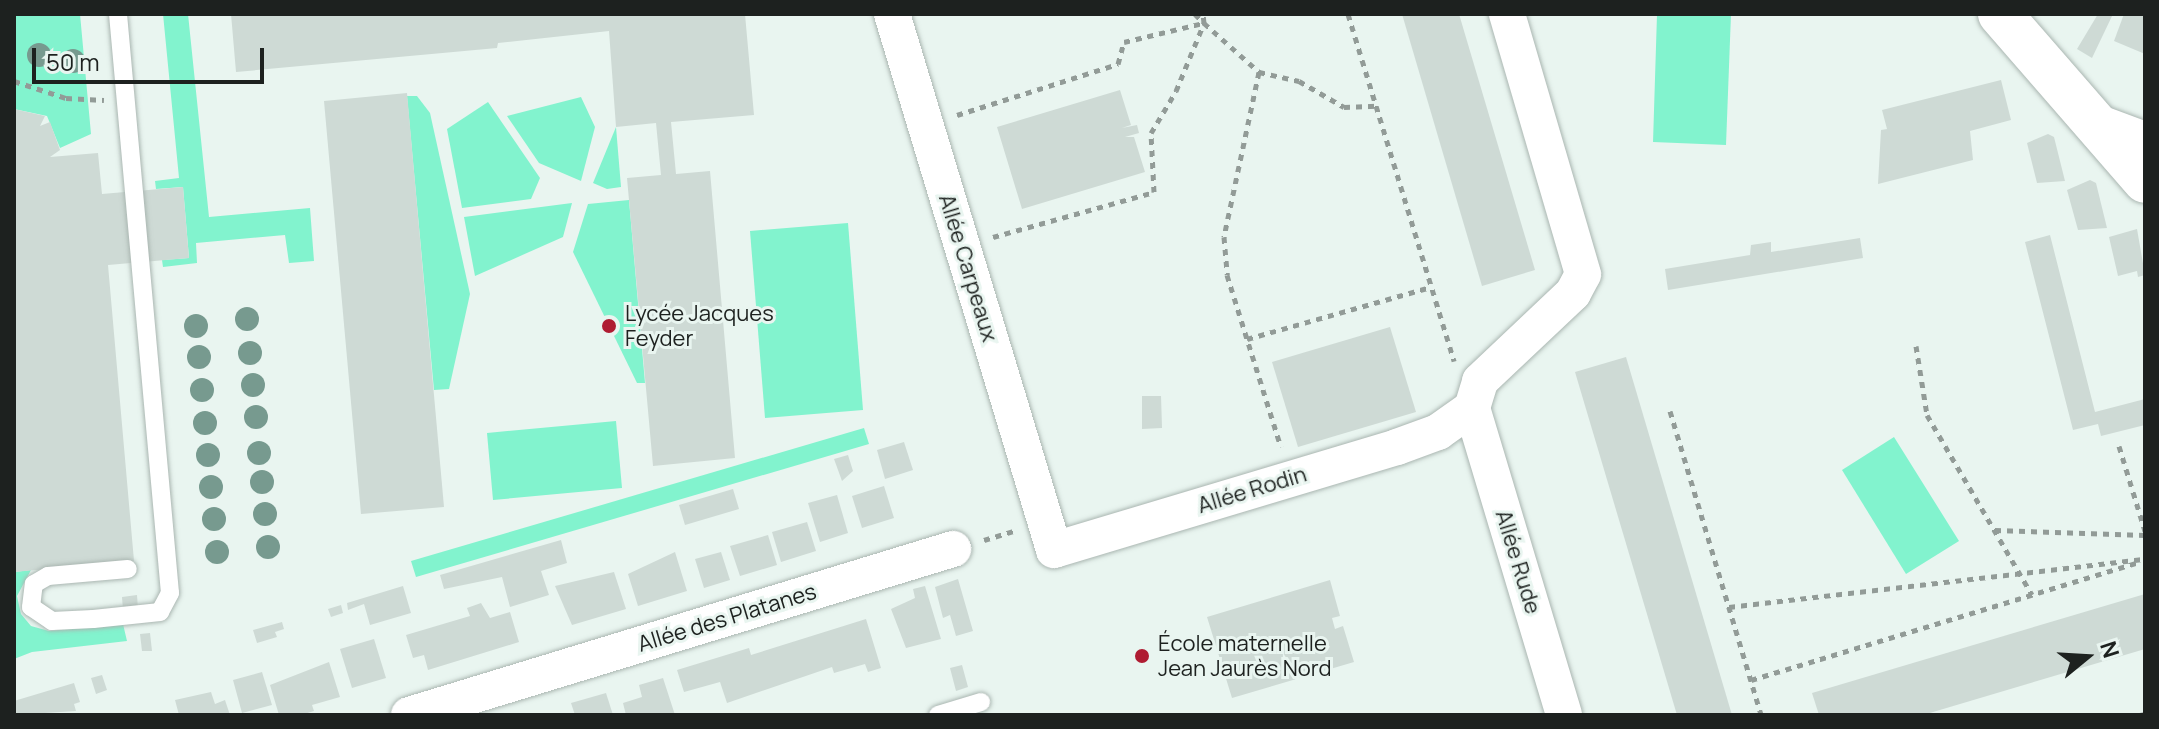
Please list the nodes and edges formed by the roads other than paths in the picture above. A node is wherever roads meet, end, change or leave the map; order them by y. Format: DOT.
graph roads {
  1 [pos="118,14"];
  2 [pos="892,14"];
  3 [pos="1507,14"];
  4 [pos="2000,14"];
  5 [pos="2090,120"];
  6 [pos="2145,140"];
  7 [pos="2145,181"];
  8 [pos="1472,408"];
  9 [pos="1045,522"];
  10 [pos="953,549"];
  11 [pos="128,569"];
  12 [pos="981,702"];
  13 [pos="409,715"];
  14 [pos="938,715"];
  15 [pos="1564,715"];
  1 -- 11 [label="lane"];
  2 -- 9 [label="street, Allée Carpeaux"];
  3 -- 8 [label="street"];
  4 -- 5 [label="street"];
  5 -- 6 [label="street"];
  5 -- 7 [label="street"];
  8 -- 9 [label="street, Allée Rodin"];
  8 -- 15 [label="street, Allée Rude"];
  10 -- 13 [label="street, Allée des Platanes"];
  12 -- 14 [label="lane"];
}
